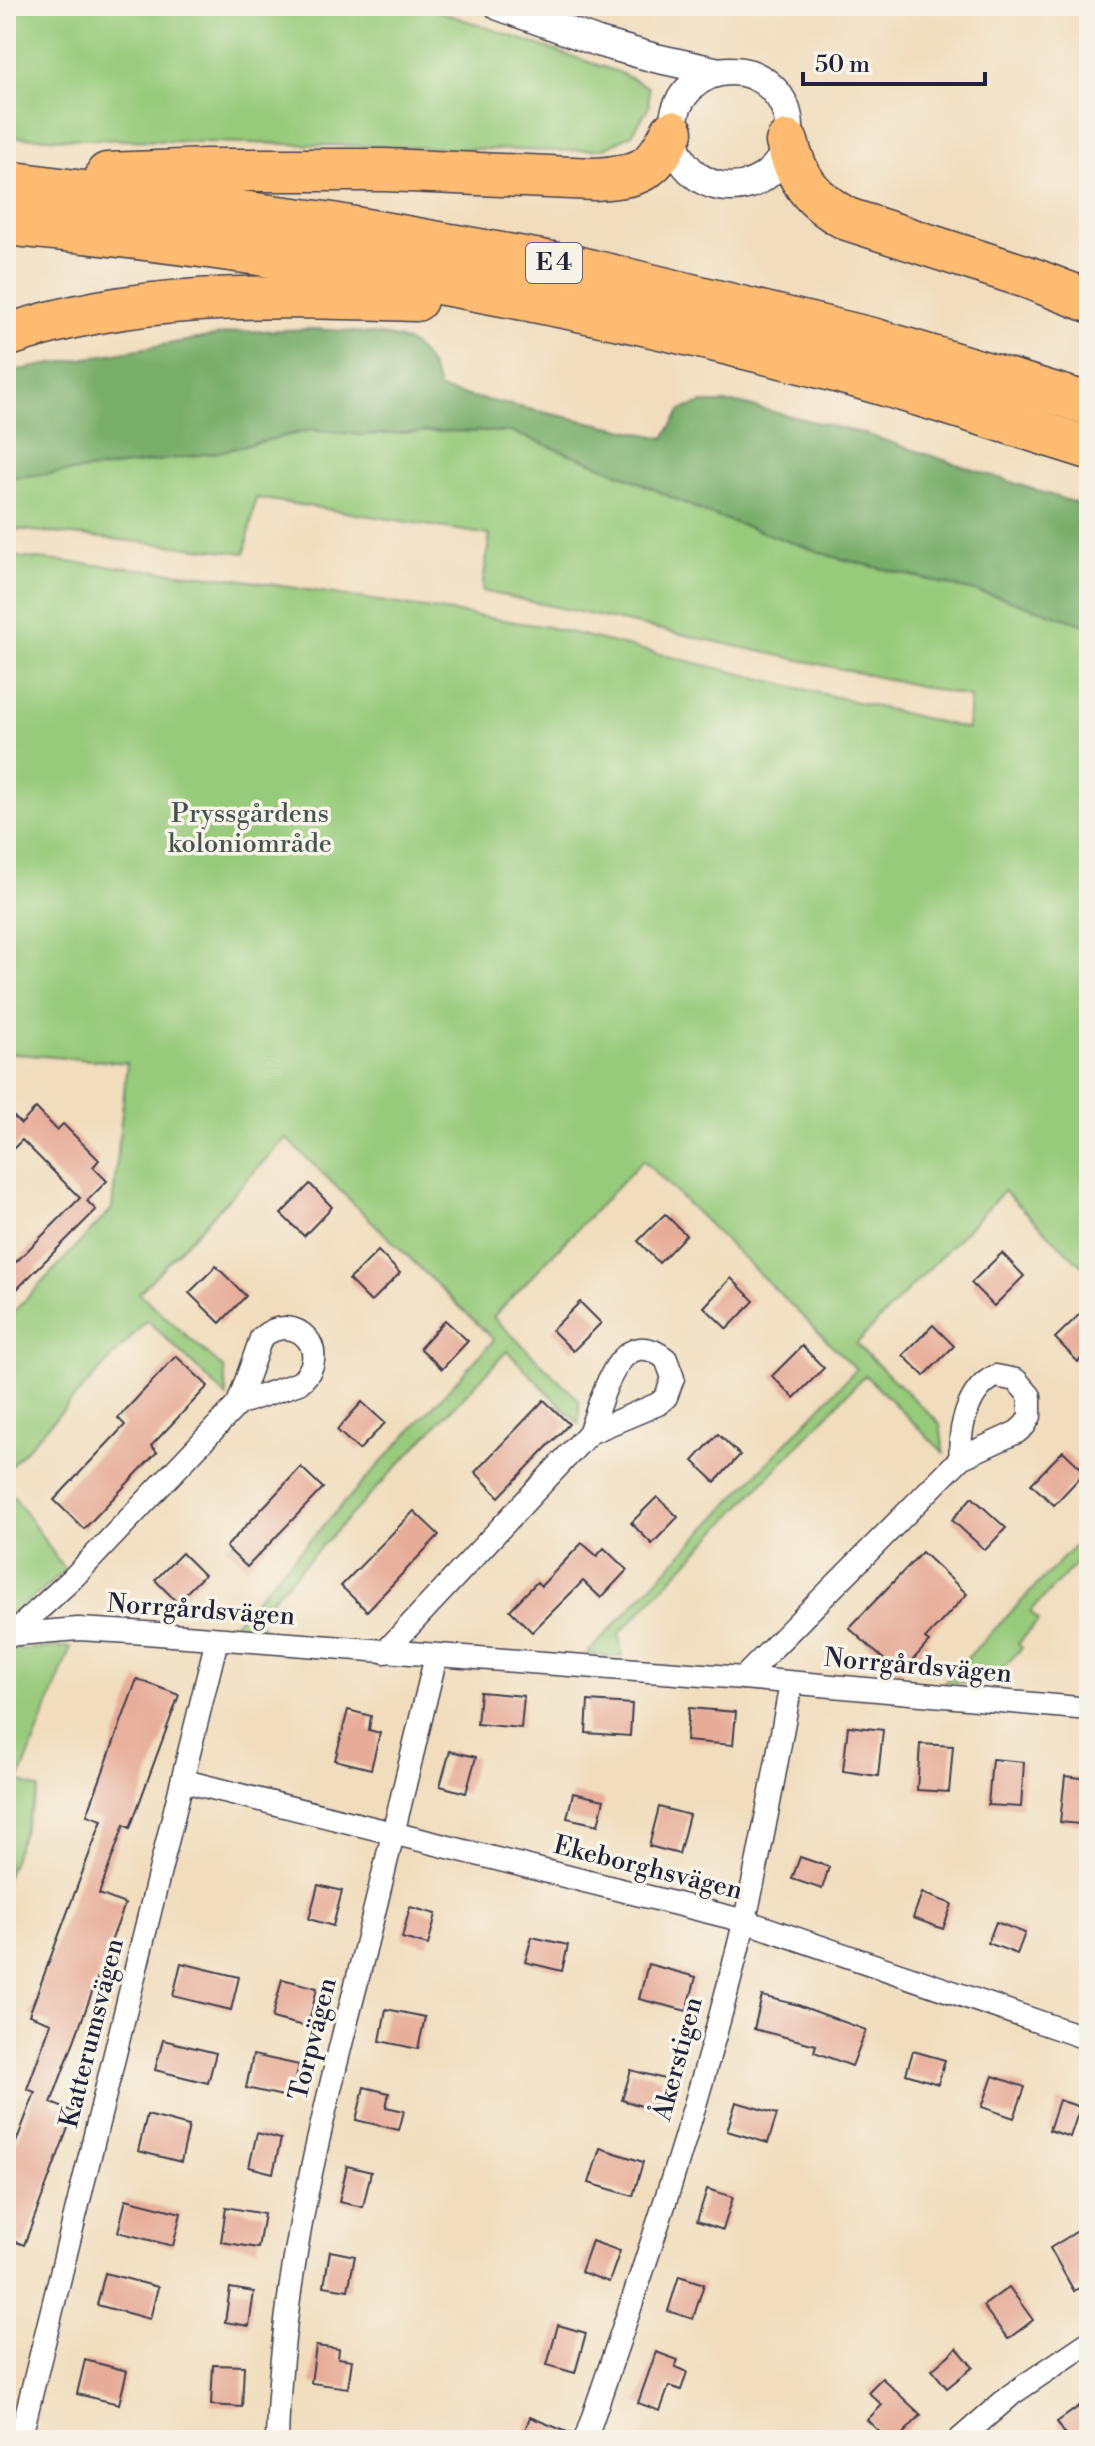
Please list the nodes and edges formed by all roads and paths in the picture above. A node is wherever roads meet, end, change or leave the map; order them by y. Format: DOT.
graph roads {
  1 [pos="499,6"];
  2 [pos="598,42"];
  3 [pos="719,72"];
  4 [pos="675,118"];
  5 [pos="787,142"];
  6 [pos="6,180"];
  7 [pos="6,224"];
  8 [pos="1089,301"];
  9 [pos="568,308"];
  10 [pos="6,336"];
  11 [pos="1089,404"];
  12 [pos="1089,448"];
  13 [pos="238,1404"];
  14 [pos="589,1433"];
  15 [pos="961,1458"];
  16 [pos="9,1635"];
  17 [pos="217,1639"];
  18 [pos="385,1652"];
  19 [pos="436,1656"];
  20 [pos="743,1678"];
  21 [pos="791,1684"];
  22 [pos="1089,1709"];
  23 [pos="184,1781"];
  24 [pos="394,1833"];
  25 [pos="745,1921"];
  26 [pos="1089,2039"];
  27 [pos="1089,2342"];
  28 [pos="20,2440"];
  29 [pos="277,2440"];
  30 [pos="585,2440"];
  31 [pos="959,2440"];
  1 -- 2 [label="street"];
  2 -- 3 [label="street"];
  2 -- 4 [label="street"];
  3 -- 4 [label="street"];
  3 -- 5 [label="street"];
  4 -- 5 [label="street"];
  4 -- 6 [label="highway"];
  5 -- 8 [label="highway"];
  6 -- 11 [label="highway, E 4"];
  7 -- 9 [label="highway, E 4"];
  9 -- 10 [label="highway"];
  9 -- 12 [label="highway, E 4"];
  13 -- 16 [label="street, Norrgårdsvägen"];
  14 -- 18 [label="street"];
  15 -- 20 [label="street, Norrgårdsvägen"];
  16 -- 17 [label="street, Norrgårdsvägen"];
  17 -- 18 [label="street, Norrgårdsvägen"];
  17 -- 23 [label="street, Katterumsvägen"];
  18 -- 19 [label="street, Norrgårdsvägen"];
  19 -- 20 [label="street, Norrgårdsvägen"];
  19 -- 24 [label="street, Torpvägen"];
  20 -- 21 [label="street, Norrgårdsvägen"];
  21 -- 22 [label="street, Norrgårdsvägen"];
  21 -- 25 [label="street, Åkerstigen"];
  23 -- 24 [label="street, Ekeborghsvägen"];
  23 -- 28 [label="street, Katterumsvägen"];
  24 -- 25 [label="street, Ekeborghsvägen"];
  24 -- 29 [label="street, Torpvägen"];
  25 -- 26 [label="street, Ekeborghsvägen"];
  25 -- 30 [label="street, Åkerstigen"];
  27 -- 31 [label="street"];
}
